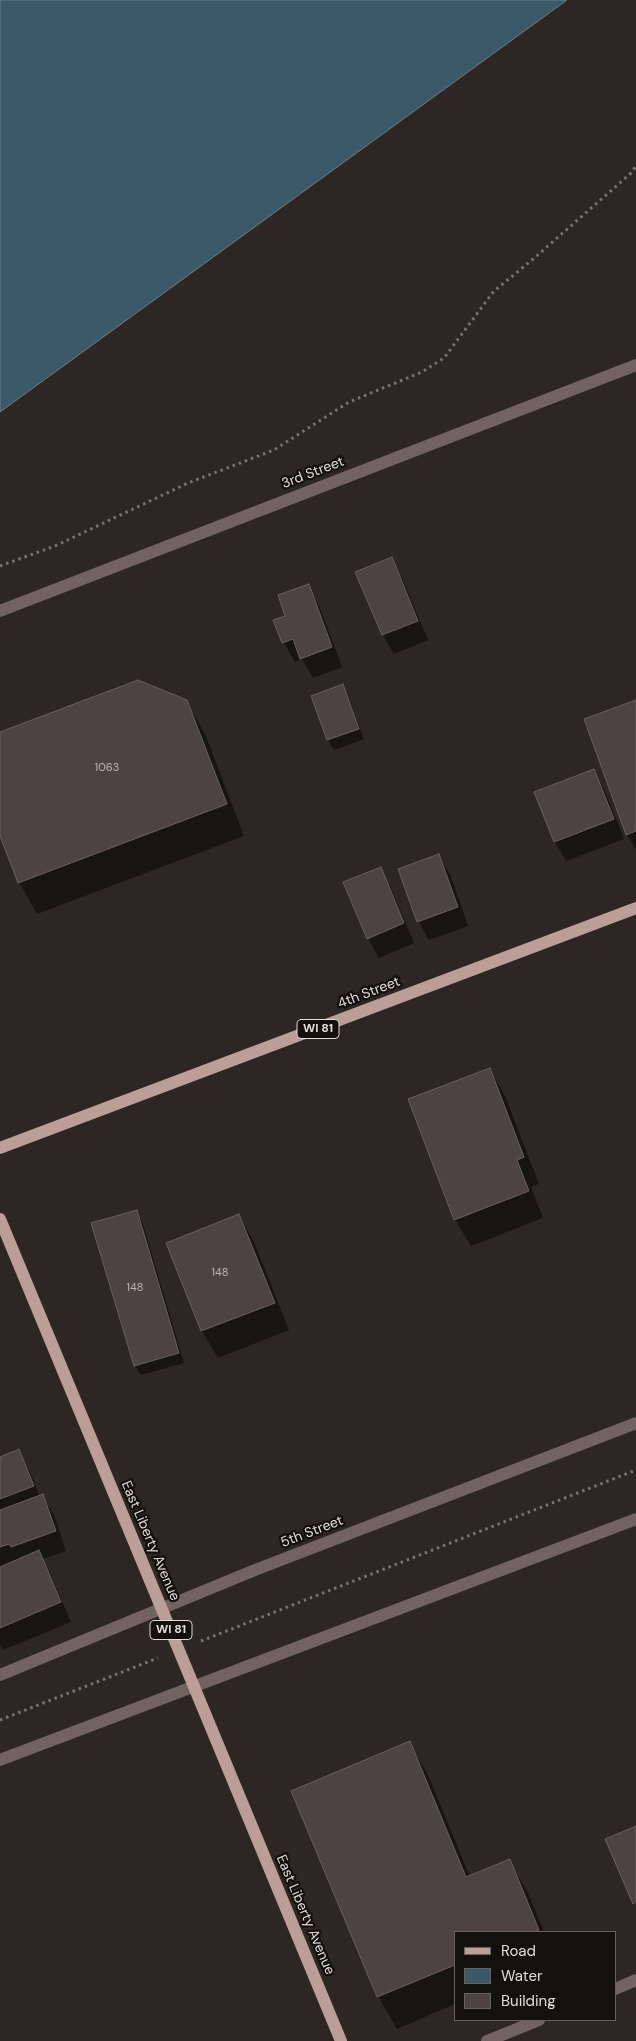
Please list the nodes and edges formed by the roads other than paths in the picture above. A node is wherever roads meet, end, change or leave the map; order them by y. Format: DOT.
graph roads {
  1 [pos="636,365"];
  2 [pos="0,610"];
  3 [pos="636,908"];
  4 [pos="0,1148"];
  5 [pos="0,1219"];
  6 [pos="636,1423"];
  7 [pos="636,1519"];
  8 [pos="162,1609"];
  9 [pos="0,1675"];
  10 [pos="193,1686"];
  11 [pos="0,1760"];
  12 [pos="636,1980"];
  13 [pos="616,1989"];
  14 [pos="537,2021"];
  15 [pos="341,2041"];
  16 [pos="487,2041"];
  1 -- 2 [label="street, 3rd Street"];
  3 -- 4 [label="main road, 4th Street / WI 81"];
  5 -- 8 [label="main road, East Liberty Avenue / WI 81"];
  6 -- 8 [label="street, 5th Street"];
  7 -- 10 [label="street"];
  8 -- 9 [label="street, 5th Street"];
  8 -- 10 [label="main road, East Liberty Avenue / WI 81"];
  10 -- 11 [label="street"];
  10 -- 15 [label="main road, East Liberty Avenue / WI 81"];
  12 -- 13 [label="street"];
  14 -- 16 [label="street"];
}
